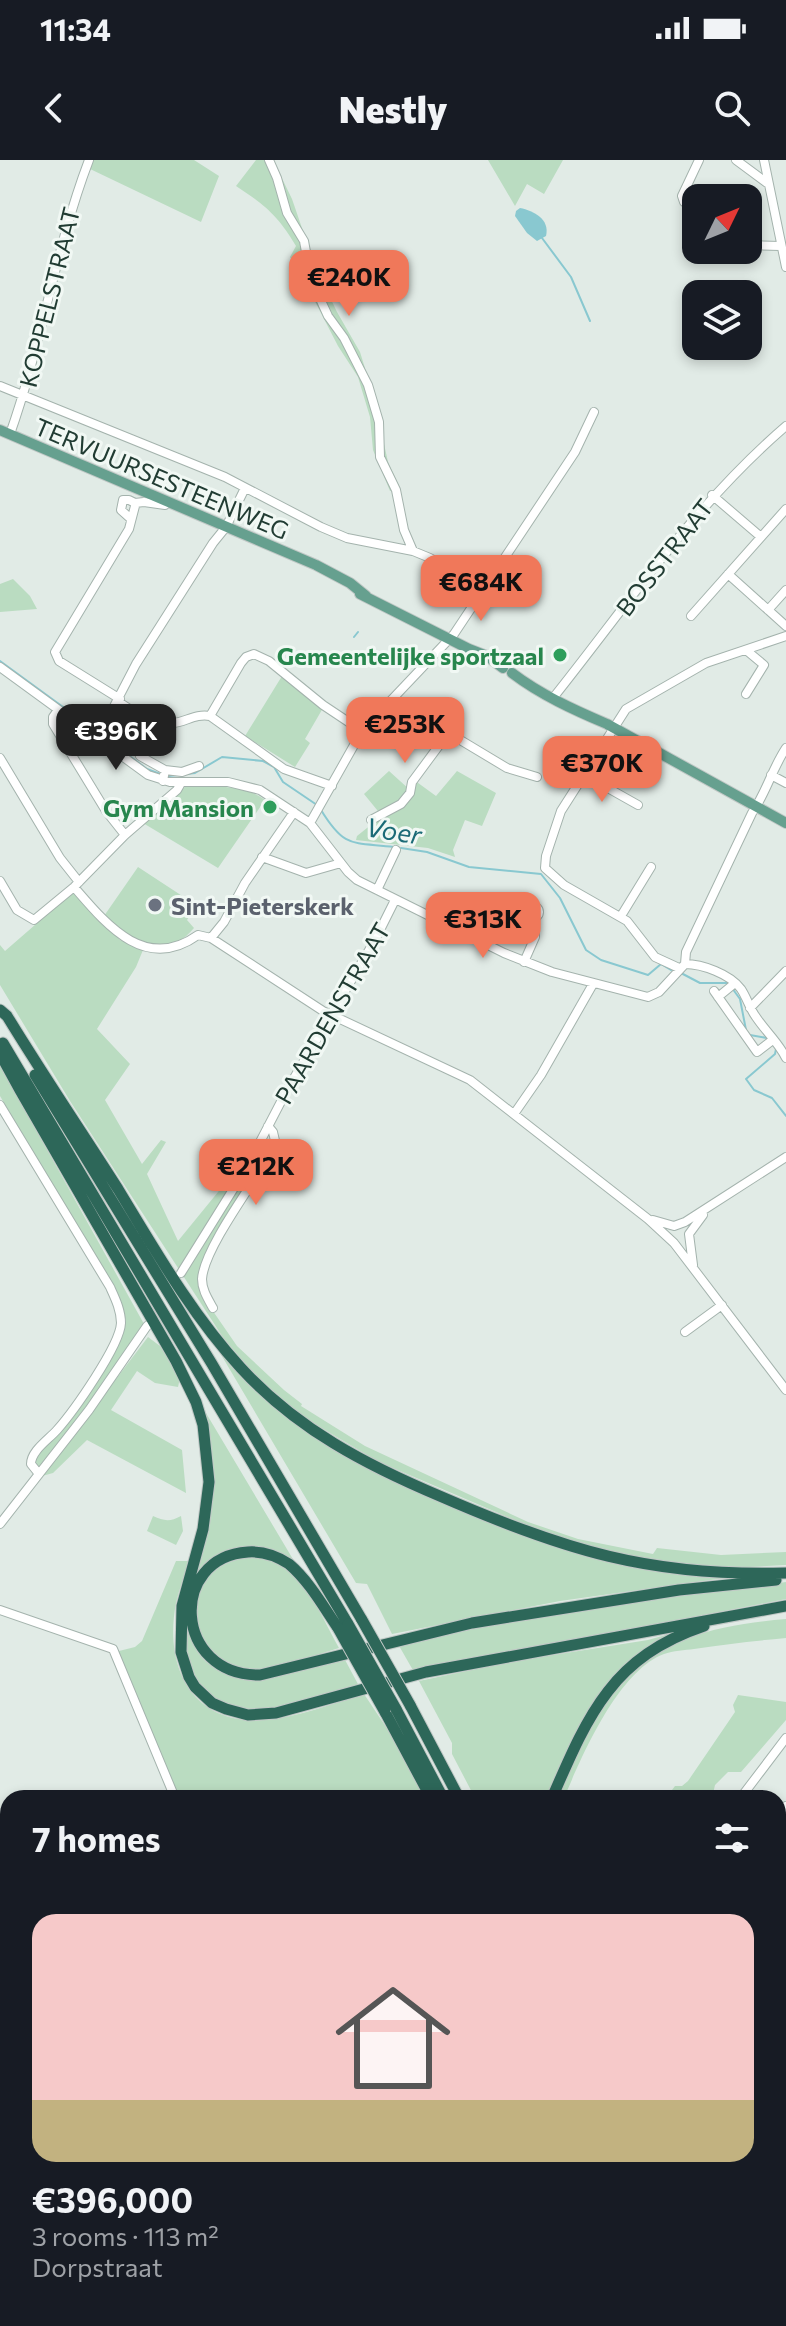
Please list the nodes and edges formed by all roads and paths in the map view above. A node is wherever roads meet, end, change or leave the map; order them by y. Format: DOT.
graph roads {
  1 [pos="89,160"];
  2 [pos="269,160"];
  3 [pos="699,160"];
  4 [pos="736,160"];
  5 [pos="764,160"];
  6 [pos="768,183"];
  7 [pos="688,184"];
  8 [pos="762,245"];
  9 [pos="780,246"];
  10 [pos="786,267"];
  11 [pos="0,386"];
  12 [pos="23,396"];
  13 [pos="594,412"];
  14 [pos="786,426"];
  15 [pos="5,432"];
  16 [pos="245,488"];
  17 [pos="712,495"];
  18 [pos="167,501"];
  19 [pos="135,503"];
  20 [pos="786,509"];
  21 [pos="131,519"];
  22 [pos="222,525"];
  23 [pos="761,537"];
  24 [pos="413,551"];
  25 [pos="728,574"];
  26 [pos="485,589"];
  27 [pos="786,590"];
  28 [pos="768,610"];
  29 [pos="691,616"];
  30 [pos="786,626"];
  31 [pos="786,636"];
  32 [pos="450,639"];
  33 [pos="746,650"];
  34 [pos="0,667"];
  35 [pos="746,694"];
  36 [pos="555,697"];
  37 [pos="119,701"];
  38 [pos="58,710"];
  39 [pos="210,716"];
  40 [pos="613,727"];
  41 [pos="362,731"];
  42 [pos="100,736"];
  43 [pos="786,748"];
  44 [pos="140,756"];
  45 [pos="0,758"];
  46 [pos="199,766"];
  47 [pos="583,774"];
  48 [pos="164,775"];
  49 [pos="771,775"];
  50 [pos="537,777"];
  51 [pos="181,783"];
  52 [pos="786,783"];
  53 [pos="332,786"];
  54 [pos="638,805"];
  55 [pos="757,807"];
  56 [pos="294,812"];
  57 [pos="371,820"];
  58 [pos="310,823"];
  59 [pos="786,823"];
  60 [pos="125,835"];
  61 [pos="396,850"];
  62 [pos="262,857"];
  63 [pos="341,863"];
  64 [pos="651,867"];
  65 [pos="0,881"];
  66 [pos="77,884"];
  67 [pos="377,890"];
  68 [pos="395,900"];
  69 [pos="621,916"];
  70 [pos="534,918"];
  71 [pos="211,938"];
  72 [pos="524,962"];
  73 [pos="682,966"];
  74 [pos="786,971"];
  75 [pos="593,984"];
  76 [pos="732,985"];
  77 [pos="750,1008"];
  78 [pos="0,1012"];
  79 [pos="333,1016"];
  80 [pos="0,1040"];
  81 [pos="770,1042"];
  82 [pos="0,1047"];
  83 [pos="786,1058"];
  84 [pos="0,1105"];
  85 [pos="514,1114"];
  86 [pos="268,1126"];
  87 [pos="786,1159"];
  88 [pos="709,1209"];
  89 [pos="648,1219"];
  90 [pos="676,1225"];
  91 [pos="689,1236"];
  92 [pos="673,1242"];
  93 [pos="694,1269"];
  94 [pos="181,1273"];
  95 [pos="722,1305"];
  96 [pos="213,1308"];
  97 [pos="147,1326"];
  98 [pos="685,1332"];
  99 [pos="786,1390"];
  100 [pos="39,1474"];
  101 [pos="0,1524"];
  102 [pos="786,1573"];
  103 [pos="786,1579"];
  104 [pos="786,1606"];
  105 [pos="0,1610"];
  106 [pos="719,1619"];
  107 [pos="343,1626"];
  108 [pos="391,1710"];
  109 [pos="786,1738"];
  110 [pos="172,1790"];
  111 [pos="427,1790"];
  112 [pos="438,1790"];
  113 [pos="455,1790"];
  114 [pos="556,1790"];
  115 [pos="749,1790"];
  1 -- 12 [label="street, KOPPELSTRAAT"];
  2 -- 24 [label="street"];
  3 -- 7 [label="street"];
  4 -- 6 [label="street"];
  5 -- 6 [label="street"];
  6 -- 9 [label="street"];
  8 -- 9 [label="street"];
  9 -- 10 [label="street"];
  11 -- 12 [label="street"];
  12 -- 15 [label="street, KOPPELSTRAAT"];
  12 -- 16 [label="street"];
  13 -- 26 [label="street"];
  14 -- 17 [label="street, BOSSTRAAT"];
  15 -- 18 [label="main road, TERVUURSESTEENWEG"];
  16 -- 22 [label="street"];
  16 -- 24 [label="street"];
  17 -- 23 [label="street"];
  17 -- 36 [label="street, BOSSTRAAT"];
  18 -- 19 [label="street"];
  18 -- 22 [label="main road, TERVUURSESTEENWEG"];
  19 -- 21 [label="street"];
  19 -- 21 [label="street"];
  20 -- 23 [label="street"];
  21 -- 37 [label="street"];
  22 -- 32 [label="main road, TERVUURSESTEENWEG"];
  22 -- 37 [label="street"];
  23 -- 25 [label="street"];
  24 -- 26 [label="street"];
  25 -- 28 [label="street"];
  25 -- 29 [label="street"];
  26 -- 32 [label="street"];
  27 -- 28 [label="street"];
  28 -- 30 [label="street"];
  31 -- 33 [label="street"];
  32 -- 36 [label="main road, TERVUURSESTEENWEG"];
  32 -- 41 [label="street"];
  33 -- 35 [label="street"];
  33 -- 40 [label="street"];
  34 -- 38 [label="street"];
  36 -- 40 [label="main road, TERVUURSESTEENWEG"];
  37 -- 39 [label="street"];
  37 -- 42 [label="street"];
  38 -- 42 [label="street"];
  38 -- 60 [label="street"];
  39 -- 41 [label="street"];
  39 -- 53 [label="street"];
  40 -- 47 [label="street"];
  40 -- 55 [label="main road, TERVUURSESTEENWEG"];
  41 -- 53 [label="street"];
  42 -- 48 [label="street"];
  43 -- 49 [label="street"];
  44 -- 48 [label="street"];
  45 -- 66 [label="street"];
  46 -- 48 [label="street"];
  47 -- 54 [label="street"];
  47 -- 69 [label="street"];
  48 -- 51 [label="street"];
  49 -- 52 [label="street"];
  49 -- 55 [label="street"];
  50 -- 57 [label="street"];
  51 -- 56 [label="street"];
  51 -- 60 [label="street"];
  53 -- 58 [label="street"];
  55 -- 59 [label="main road, TERVUURSESTEENWEG"];
  55 -- 73 [label="street"];
  56 -- 58 [label="street"];
  56 -- 62 [label="street"];
  58 -- 63 [label="street"];
  60 -- 66 [label="street"];
  61 -- 67 [label="street"];
  62 -- 63 [label="street"];
  62 -- 71 [label="street"];
  63 -- 67 [label="street"];
  64 -- 69 [label="street"];
  65 -- 66 [label="street"];
  66 -- 71 [label="street"];
  67 -- 68 [label="street"];
  68 -- 72 [label="street"];
  68 -- 79 [label="street, PAARDENSTRAAT"];
  69 -- 73 [label="street"];
  70 -- 72 [label="street"];
  71 -- 79 [label="street"];
  72 -- 75 [label="street"];
  73 -- 75 [label="street"];
  73 -- 76 [label="street"];
  74 -- 77 [label="street"];
  75 -- 85 [label="street"];
  76 -- 77 [label="street"];
  76 -- 81 [label="street"];
  77 -- 83 [label="street"];
  78 -- 102 [label="highway"];
  78 -- 113 [label="highway, bridge"];
  79 -- 85 [label="street"];
  79 -- 86 [label="street, PAARDENSTRAAT"];
  80 -- 107 [label="highway"];
  82 -- 106 [label="highway"];
  84 -- 100 [label="street"];
  85 -- 89 [label="street"];
  86 -- 94 [label="street, PAARDENSTRAAT"];
  86 -- 96 [label="street, PAARDENSTRAAT"];
  87 -- 88 [label="street"];
  88 -- 90 [label="street"];
  88 -- 91 [label="street"];
  89 -- 90 [label="street"];
  89 -- 92 [label="street"];
  90 -- 91 [label="street"];
  90 -- 92 [label="street"];
  91 -- 92 [label="street"];
  91 -- 93 [label="street"];
  92 -- 93 [label="street"];
  93 -- 95 [label="street"];
  95 -- 98 [label="street"];
  95 -- 99 [label="street"];
  97 -- 100 [label="street"];
  100 -- 101 [label="street"];
  103 -- 107 [label="highway"];
  104 -- 106 [label="highway"];
  105 -- 110 [label="street"];
  106 -- 114 [label="highway"];
  107 -- 108 [label="highway, bridge"];
  108 -- 111 [label="highway"];
  108 -- 112 [label="highway"];
  109 -- 115 [label="street"];
}
